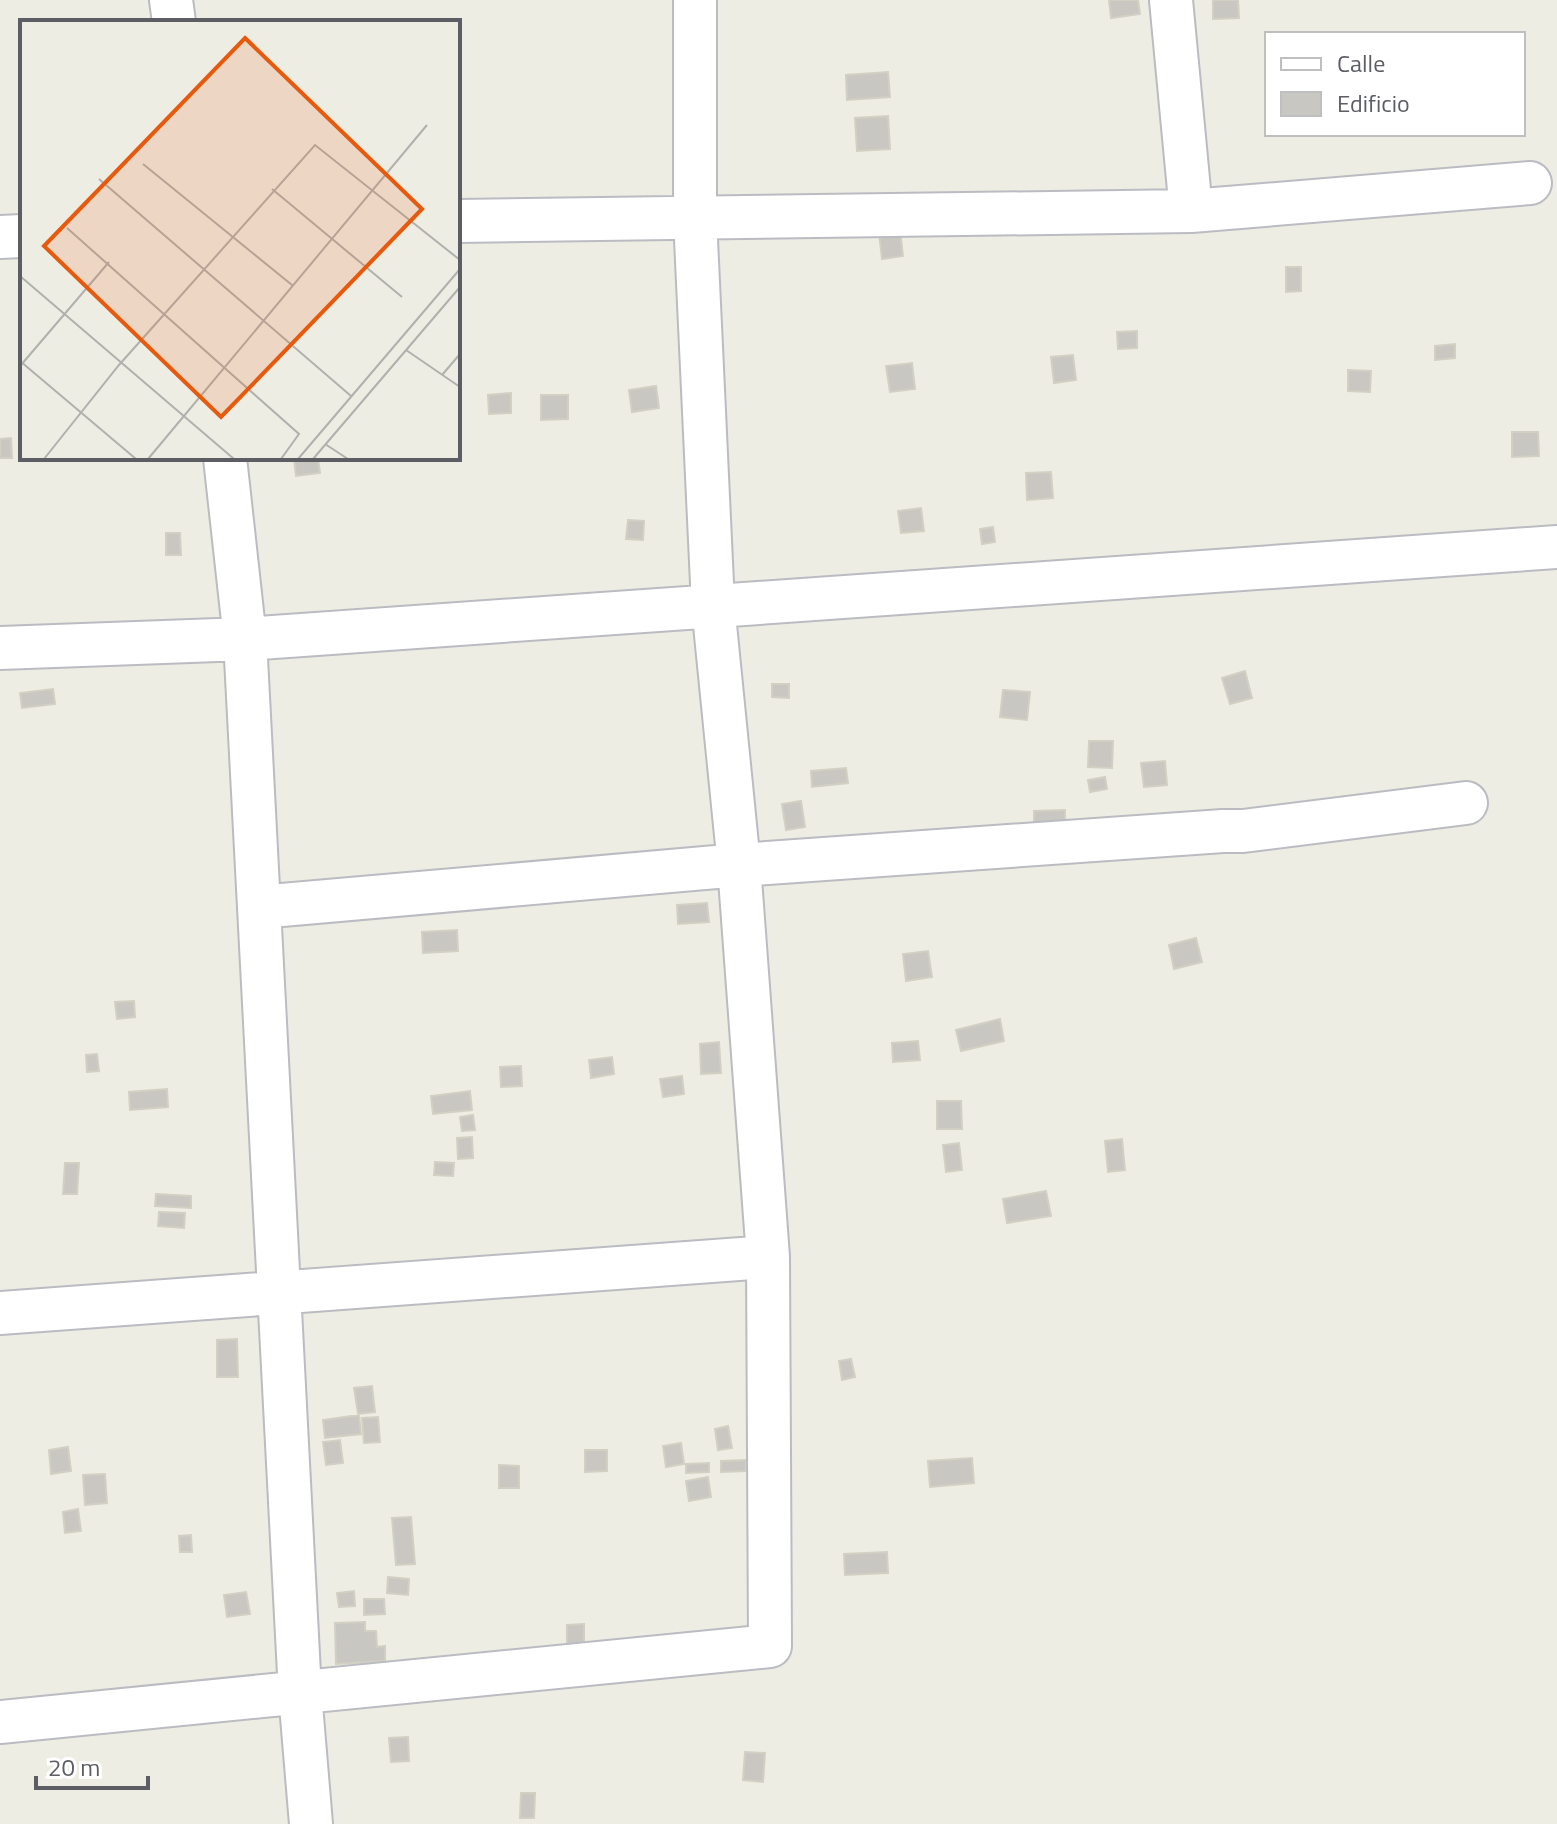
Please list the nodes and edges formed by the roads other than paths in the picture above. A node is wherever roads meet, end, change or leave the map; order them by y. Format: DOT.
graph roads {
  1 [pos="171,0"];
  2 [pos="695,0"];
  3 [pos="1171,0"];
  4 [pos="174,20"];
  5 [pos="1530,183"];
  6 [pos="1191,211"];
  7 [pos="695,218"];
  8 [pos="460,221"];
  9 [pos="20,236"];
  10 [pos="0,237"];
  11 [pos="225,460"];
  12 [pos="1557,547"];
  13 [pos="713,605"];
  14 [pos="245,639"];
  15 [pos="0,648"];
  16 [pos="1466,803"];
  17 [pos="739,865"];
  18 [pos="259,907"];
  19 [pos="768,1257"];
  20 [pos="279,1291"];
  21 [pos="0,1313"];
  22 [pos="300,1693"];
  23 [pos="0,1722"];
  24 [pos="311,1824"];
  1 -- 4 [label="street"];
  2 -- 7 [label="street"];
  3 -- 6 [label="street"];
  5 -- 6 [label="street"];
  6 -- 7 [label="street"];
  7 -- 8 [label="street"];
  7 -- 13 [label="street"];
  9 -- 10 [label="street"];
  11 -- 14 [label="street"];
  12 -- 13 [label="street"];
  13 -- 14 [label="street"];
  13 -- 17 [label="street"];
  14 -- 15 [label="street"];
  14 -- 18 [label="street"];
  16 -- 17 [label="street"];
  17 -- 18 [label="street"];
  17 -- 19 [label="street"];
  18 -- 20 [label="street"];
  19 -- 20 [label="street"];
  19 -- 22 [label="street"];
  20 -- 21 [label="street"];
  20 -- 22 [label="street"];
  22 -- 23 [label="street"];
  22 -- 24 [label="street"];
}
